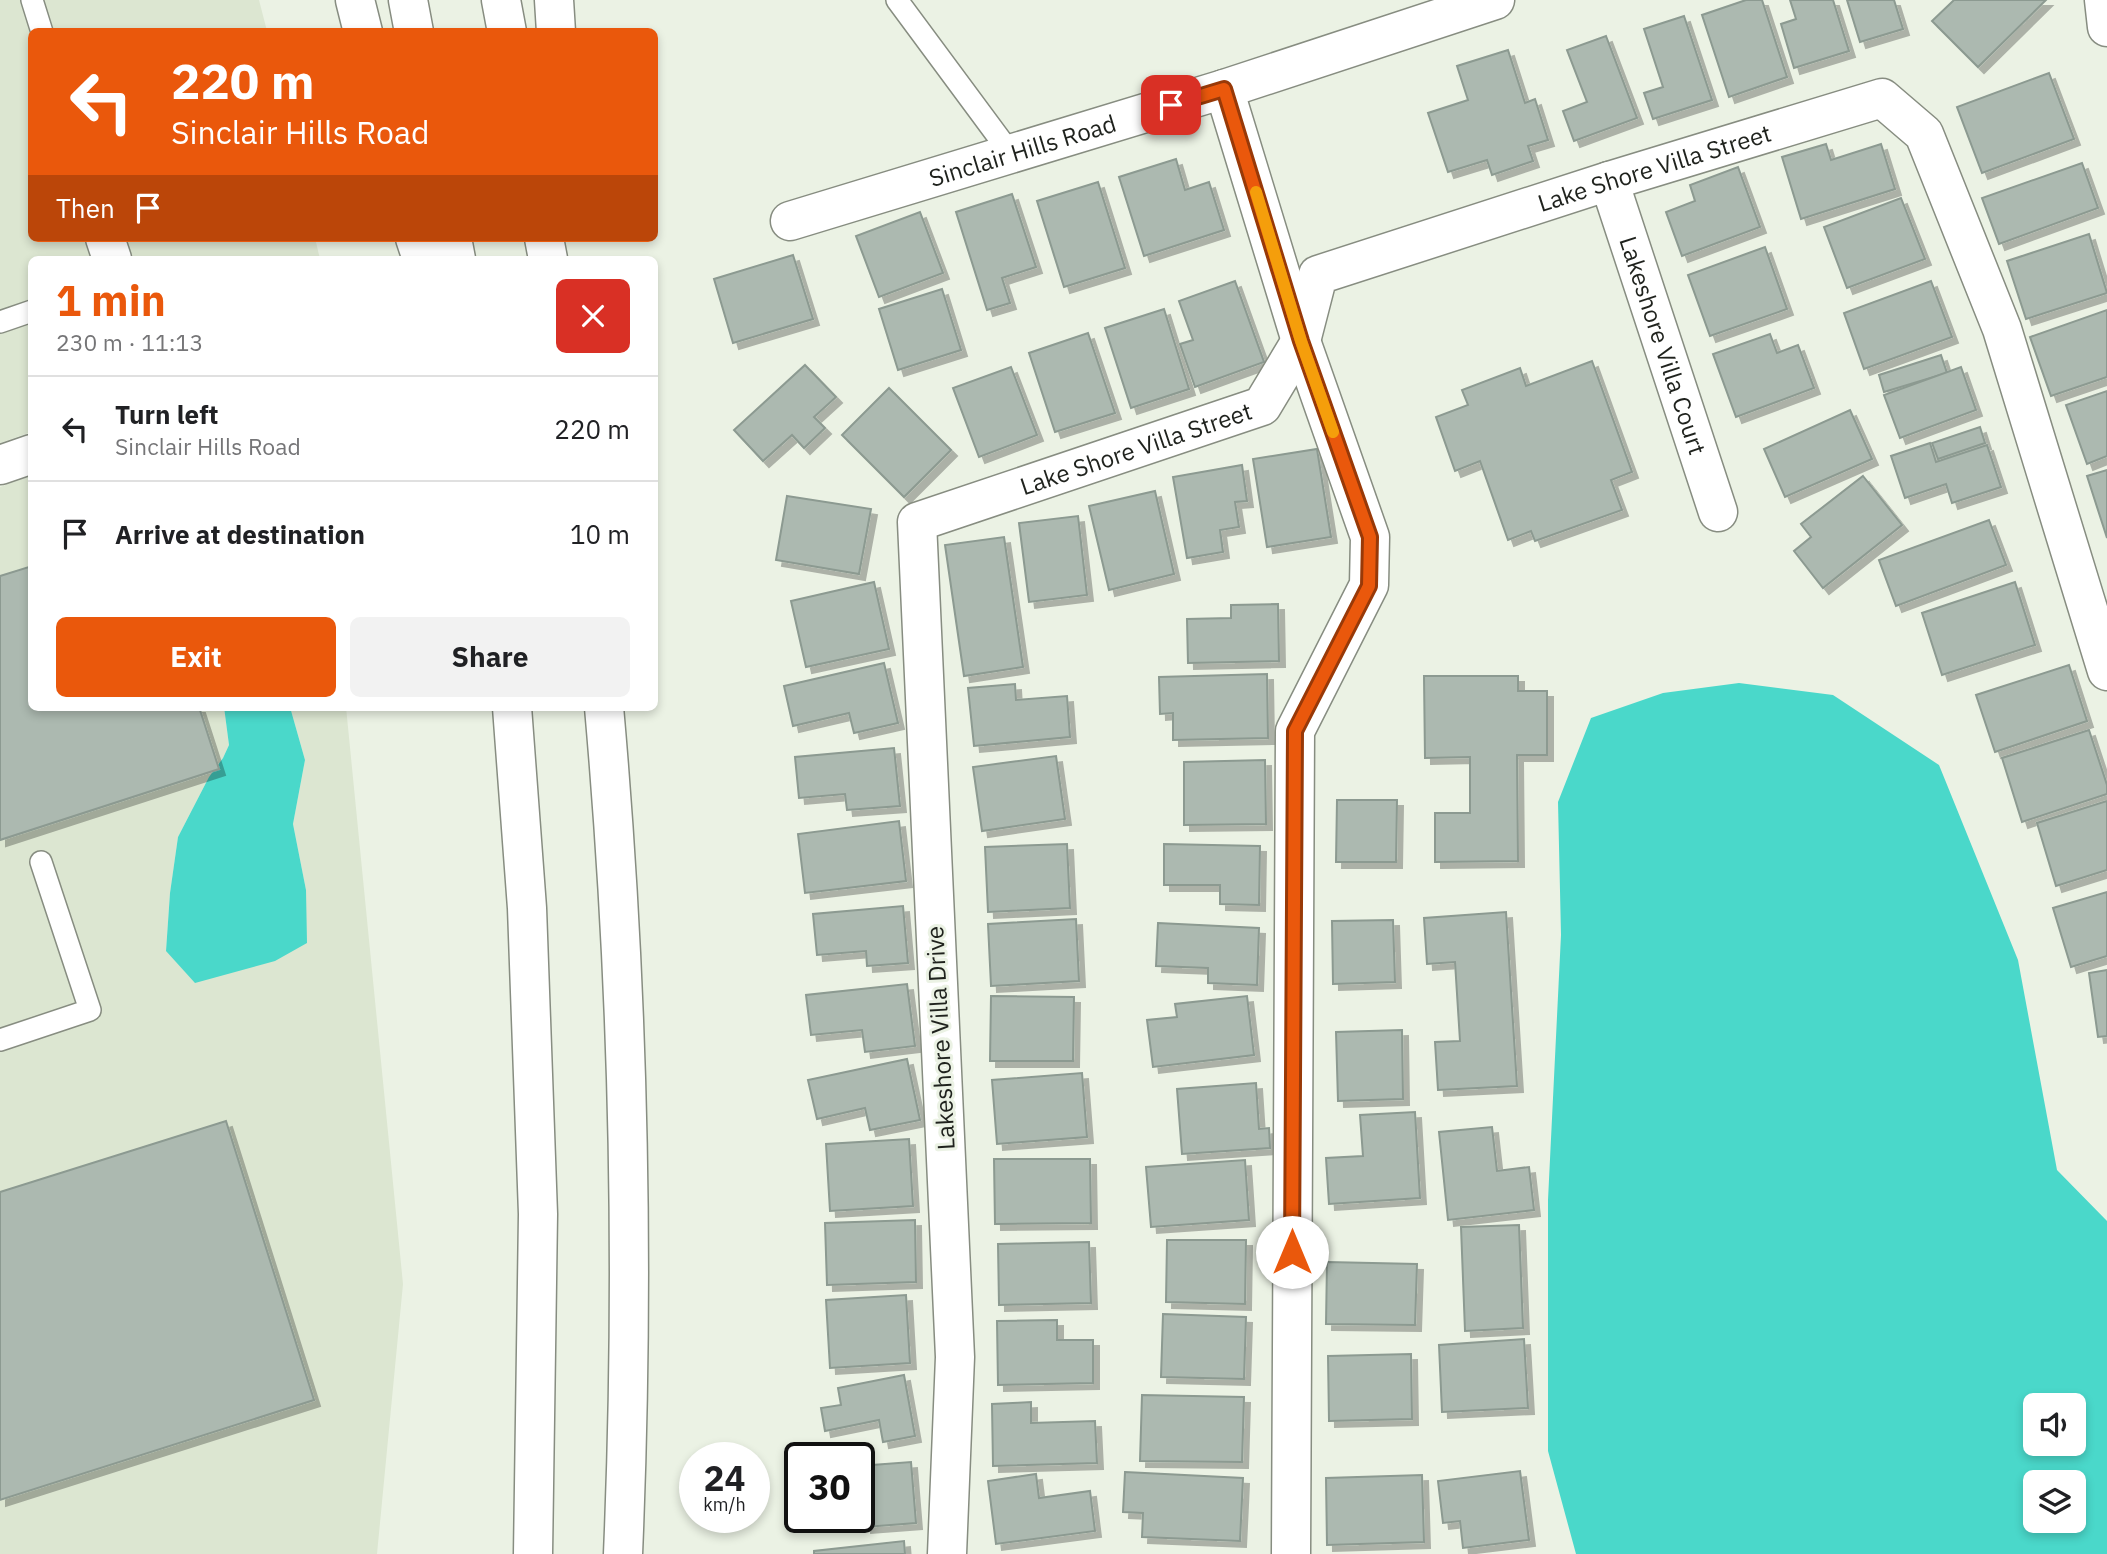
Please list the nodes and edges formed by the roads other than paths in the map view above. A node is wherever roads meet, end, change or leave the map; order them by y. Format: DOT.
graph roads {
  1 [pos="32,0"];
  2 [pos="355,0"];
  3 [pos="408,0"];
  4 [pos="501,0"];
  5 [pos="554,0"];
  6 [pos="897,0"];
  7 [pos="1495,0"];
  8 [pos="2104,0"];
  9 [pos="2107,27"];
  10 [pos="40,28"];
  11 [pos="362,28"];
  12 [pos="413,28"];
  13 [pos="506,28"];
  14 [pos="555,28"];
  15 [pos="1224,89"];
  16 [pos="1011,154"];
  17 [pos="1609,181"];
  18 [pos="790,221"];
  19 [pos="28,313"];
  20 [pos="0,323"];
  21 [pos="1301,341"];
  22 [pos="28,455"];
  23 [pos="0,465"];
  24 [pos="1718,512"];
  25 [pos="917,522"];
  26 [pos="2107,671"];
  27 [pos="512,711"];
  28 [pos="604,711"];
  29 [pos="41,862"];
  30 [pos="0,1040"];
  31 [pos="533,1554"];
  32 [pos="623,1554"];
  33 [pos="947,1554"];
  34 [pos="1291,1554"];
  1 -- 10 [label="lane"];
  2 -- 11 [label="main road"];
  3 -- 12 [label="main road"];
  4 -- 13 [label="main road"];
  5 -- 14 [label="main road"];
  6 -- 16 [label="lane"];
  7 -- 15 [label="main road, Sinclair Hills Road"];
  8 -- 9 [label="main road"];
  15 -- 16 [label="main road, Sinclair Hills Road"];
  15 -- 21 [label="main road"];
  16 -- 18 [label="main road, Sinclair Hills Road"];
  17 -- 21 [label="main road, Lake Shore Villa Street"];
  17 -- 24 [label="main road, Lakeshore Villa Court"];
  17 -- 26 [label="main road, Lake Shore Villa Street"];
  19 -- 20 [label="lane"];
  21 -- 25 [label="main road, Lake Shore Villa Street"];
  21 -- 34 [label="main road"];
  22 -- 23 [label="main road"];
  25 -- 33 [label="main road, Lakeshore Villa Drive"];
  27 -- 31 [label="main road"];
  28 -- 32 [label="main road"];
  29 -- 30 [label="lane"];
}
